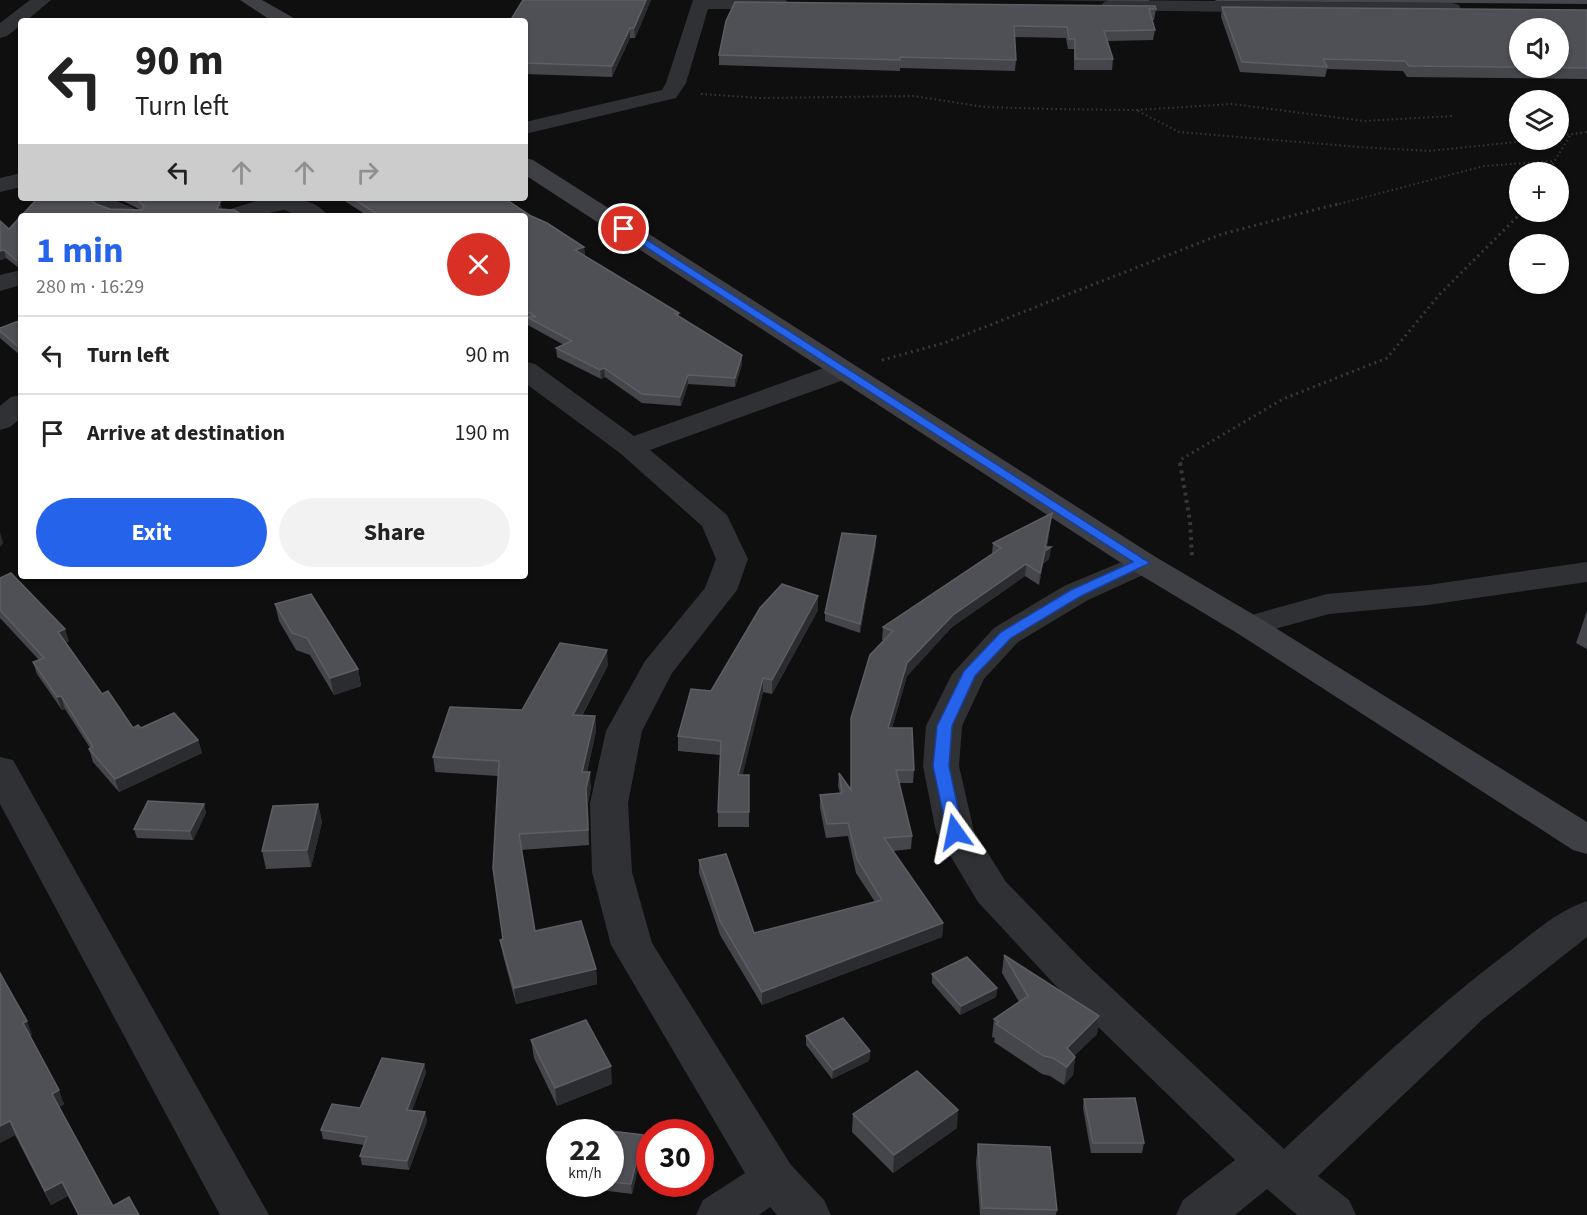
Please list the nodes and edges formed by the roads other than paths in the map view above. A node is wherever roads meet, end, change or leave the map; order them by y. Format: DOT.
graph roads {
  1 [pos="42,0"];
  2 [pos="249,0"];
  3 [pos="701,2"];
  4 [pos="796,4"];
  5 [pos="1094,6"];
  6 [pos="1472,10"];
  7 [pos="18,18"];
  8 [pos="18,18"];
  9 [pos="280,18"];
  10 [pos="0,32"];
  11 [pos="528,128"];
  12 [pos="528,167"];
  13 [pos="18,181"];
  14 [pos="0,185"];
  15 [pos="102,201"];
  16 [pos="124,213"];
  17 [pos="241,213"];
  18 [pos="312,213"];
  19 [pos="18,278"];
  20 [pos="0,283"];
  21 [pos="842,370"];
  22 [pos="528,372"];
  23 [pos="18,406"];
  24 [pos="0,421"];
  25 [pos="630,447"];
  26 [pos="1143,563"];
  27 [pos="1587,572"];
  28 [pos="1250,626"];
  29 [pos="0,769"];
  30 [pos="1587,840"];
  31 [pos="1584,923"];
  32 [pos="1276,1170"];
  33 [pos="774,1179"];
  34 [pos="245,1215"];
  35 [pos="720,1215"];
  36 [pos="807,1215"];
  37 [pos="1200,1215"];
  38 [pos="1332,1215"];
  1 -- 7 [label="street"];
  2 -- 9 [label="street"];
  3 -- 4 [label="street"];
  3 -- 11 [label="street"];
  5 -- 6 [label="street"];
  8 -- 10 [label="street"];
  12 -- 21 [label="street"];
  13 -- 14 [label="street"];
  15 -- 16 [label="street"];
  17 -- 18 [label="street"];
  19 -- 20 [label="street"];
  21 -- 25 [label="street"];
  21 -- 26 [label="street"];
  22 -- 25 [label="street"];
  23 -- 24 [label="street"];
  25 -- 33 [label="street"];
  26 -- 28 [label="street"];
  26 -- 32 [label="street"];
  27 -- 28 [label="street"];
  28 -- 30 [label="street"];
  29 -- 34 [label="street"];
  31 -- 32 [label="street"];
  32 -- 37 [label="street"];
  32 -- 38 [label="street"];
  33 -- 35 [label="street"];
  33 -- 36 [label="street"];
}
